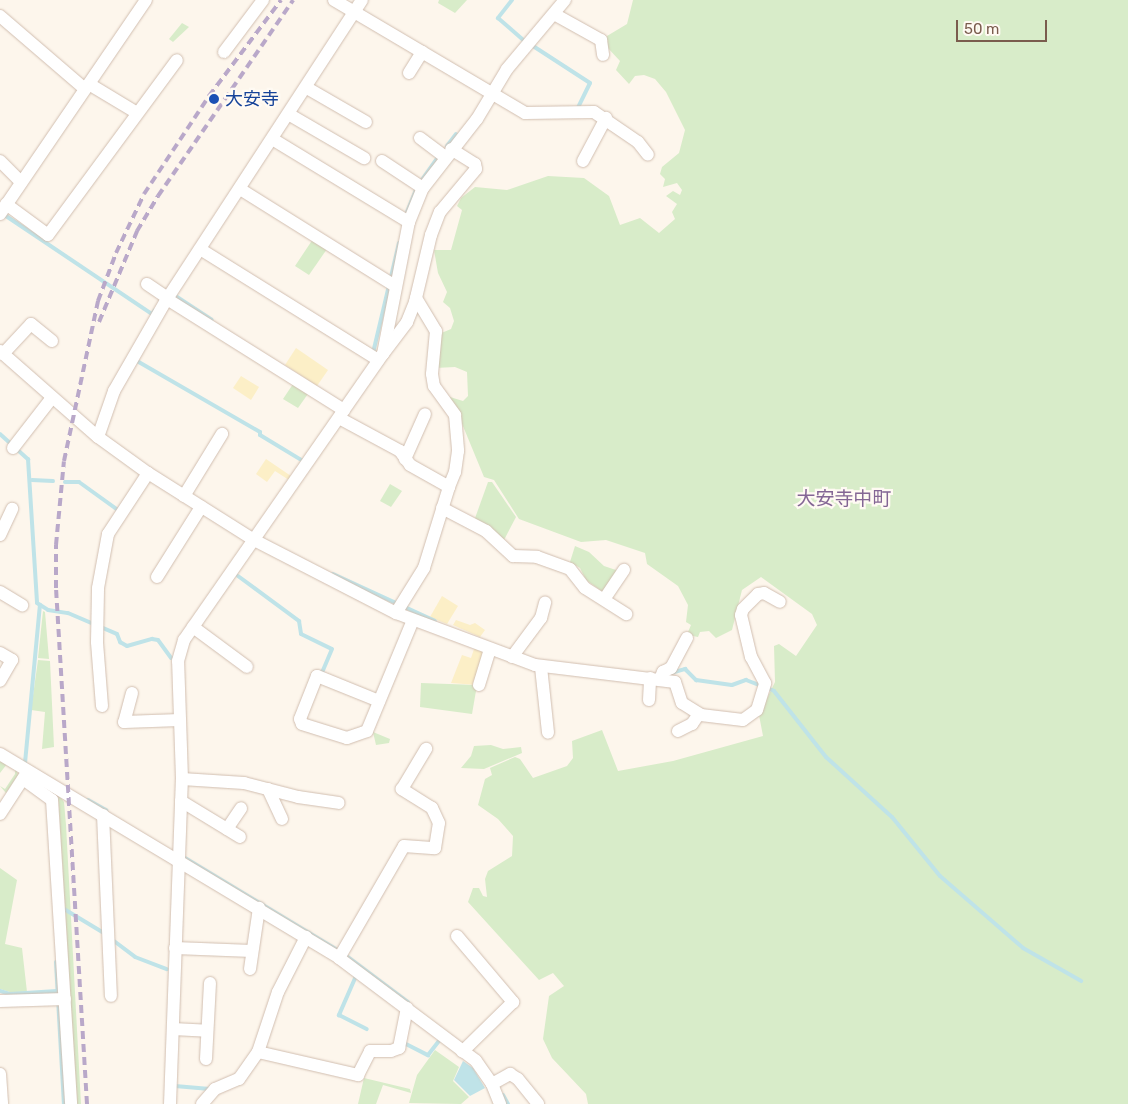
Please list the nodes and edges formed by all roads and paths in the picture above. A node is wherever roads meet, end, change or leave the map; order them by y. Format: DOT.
graph roads {
  1 [pos="146,0"];
  2 [pos="263,0"];
  3 [pos="334,0"];
  4 [pos="362,0"];
  5 [pos="565,0"];
  6 [pos="355,13"];
  7 [pos="554,14"];
  8 [pos="0,16"];
  9 [pos="224,52"];
  10 [pos="422,52"];
  11 [pos="603,54"];
  12 [pos="176,60"];
  13 [pos="409,73"];
  14 [pos="87,87"];
  15 [pos="307,88"];
  16 [pos="492,93"];
  17 [pos="137,113"];
  18 [pos="290,115"];
  19 [pos="606,118"];
  20 [pos="366,122"];
  21 [pos="420,138"];
  22 [pos="274,140"];
  23 [pos="444,153"];
  24 [pos="648,155"];
  25 [pos="364,158"];
  26 [pos="0,161"];
  27 [pos="382,161"];
  28 [pos="583,161"];
  29 [pos="21,182"];
  30 [pos="420,186"];
  31 [pos="240,189"];
  32 [pos="3,209"];
  33 [pos="406,220"];
  34 [pos="200,249"];
  35 [pos="391,283"];
  36 [pos="147,284"];
  37 [pos="168,296"];
  38 [pos="416,298"];
  39 [pos="52,342"];
  40 [pos="4,351"];
  41 [pos="376,357"];
  42 [pos="51,399"];
  43 [pos="341,410"];
  44 [pos="425,414"];
  45 [pos="100,434"];
  46 [pos="222,434"];
  47 [pos="14,447"];
  48 [pos="405,459"];
  49 [pos="148,474"];
  50 [pos="449,487"];
  51 [pos="185,494"];
  52 [pos="201,507"];
  53 [pos="442,508"];
  54 [pos="12,509"];
  55 [pos="0,535"];
  56 [pos="256,536"];
  57 [pos="624,570"];
  58 [pos="157,577"];
  59 [pos="0,592"];
  60 [pos="605,598"];
  61 [pos="780,602"];
  62 [pos="545,603"];
  63 [pos="22,605"];
  64 [pos="399,608"];
  65 [pos="626,614"];
  66 [pos="414,620"];
  67 [pos="193,627"];
  68 [pos="687,638"];
  69 [pos="490,649"];
  70 [pos="0,653"];
  71 [pos="514,654"];
  72 [pos="247,667"];
  73 [pos="540,667"];
  74 [pos="659,676"];
  75 [pos="0,681"];
  76 [pos="479,685"];
  77 [pos="132,693"];
  78 [pos="648,700"];
  79 [pos="379,702"];
  80 [pos="102,706"];
  81 [pos="699,714"];
  82 [pos="180,720"];
  83 [pos="678,731"];
  84 [pos="548,733"];
  85 [pos="426,749"];
  86 [pos="0,754"];
  87 [pos="26,775"];
  88 [pos="182,779"];
  89 [pos="268,789"];
  90 [pos="181,801"];
  91 [pos="339,803"];
  92 [pos="241,808"];
  93 [pos="0,814"];
  94 [pos="103,815"];
  95 [pos="282,819"];
  96 [pos="227,829"];
  97 [pos="240,837"];
  98 [pos="178,861"];
  99 [pos="259,908"];
  100 [pos="457,936"];
  101 [pos="306,937"];
  102 [pos="175,948"];
  103 [pos="252,952"];
  104 [pos="341,955"];
  105 [pos="250,969"];
  106 [pos="210,983"];
  107 [pos="111,996"];
  108 [pos="60,1000"];
  109 [pos="0,1002"];
  110 [pos="407,1008"];
  111 [pos="173,1029"];
  112 [pos="207,1031"];
  113 [pos="258,1052"];
  114 [pos="462,1052"];
  115 [pos="206,1059"];
  116 [pos="0,1074"];
  117 [pos="492,1084"];
  118 [pos="2,1104"];
  119 [pos="71,1104"];
  120 [pos="170,1104"];
  121 [pos="202,1104"];
  122 [pos="500,1104"];
  123 [pos="538,1104"];
  1 -- 14 [label="street"];
  2 -- 9 [label="street"];
  3 -- 6 [label="street"];
  4 -- 6 [label="street"];
  5 -- 7 [label="street"];
  6 -- 10 [label="street"];
  6 -- 15 [label="street"];
  7 -- 11 [label="street"];
  7 -- 16 [label="street"];
  8 -- 14 [label="street"];
  10 -- 13 [label="street"];
  10 -- 16 [label="street"];
  12 -- 17 [label="street"];
  14 -- 17 [label="street"];
  14 -- 29 [label="street"];
  15 -- 18 [label="street"];
  15 -- 20 [label="street"];
  16 -- 19 [label="street"];
  16 -- 23 [label="street"];
  17 -- 32 [label="street"];
  18 -- 22 [label="street"];
  18 -- 25 [label="street"];
  19 -- 24 [label="street"];
  19 -- 28 [label="street"];
  21 -- 23 [label="street"];
  22 -- 31 [label="street"];
  22 -- 33 [label="street"];
  23 -- 30 [label="street"];
  23 -- 38 [label="street"];
  26 -- 29 [label="street"];
  27 -- 30 [label="street"];
  29 -- 32 [label="street"];
  30 -- 33 [label="street"];
  31 -- 34 [label="street"];
  31 -- 35 [label="street"];
  33 -- 35 [label="street"];
  34 -- 37 [label="street"];
  34 -- 41 [label="street"];
  35 -- 41 [label="street"];
  36 -- 37 [label="street"];
  37 -- 43 [label="street"];
  37 -- 45 [label="street"];
  38 -- 41 [label="street"];
  38 -- 50 [label="street"];
  39 -- 40 [label="street"];
  40 -- 42 [label="street"];
  41 -- 43 [label="street"];
  42 -- 45 [label="street"];
  42 -- 47 [label="street"];
  43 -- 48 [label="street"];
  43 -- 56 [label="street"];
  44 -- 48 [label="street"];
  45 -- 49 [label="street"];
  46 -- 51 [label="street"];
  48 -- 50 [label="street"];
  49 -- 51 [label="street"];
  49 -- 80 [label="street"];
  50 -- 53 [label="street"];
  51 -- 52 [label="street"];
  52 -- 56 [label="street"];
  52 -- 58 [label="street"];
  53 -- 60 [label="street"];
  53 -- 64 [label="street"];
  54 -- 55 [label="street"];
  56 -- 64 [label="street"];
  56 -- 67 [label="street"];
  57 -- 60 [label="street"];
  59 -- 63 [label="street"];
  60 -- 65 [label="street"];
  61 -- 81 [label="street"];
  62 -- 71 [label="street"];
  64 -- 66 [label="street"];
  66 -- 69 [label="street"];
  66 -- 79 [label="street"];
  67 -- 72 [label="street"];
  67 -- 82 [label="street"];
  68 -- 74 [label="street"];
  69 -- 71 [label="street"];
  69 -- 76 [label="street"];
  70 -- 75 [label="street"];
  71 -- 73 [label="street"];
  73 -- 74 [label="street"];
  73 -- 84 [label="street"];
  74 -- 78 [label="street"];
  74 -- 81 [label="street"];
  77 -- 82 [label="street"];
  79 -- 79 [label="street"];
  81 -- 83 [label="street"];
  82 -- 88 [label="street"];
  85 -- 104 [label="street"];
  86 -- 87 [label="street"];
  87 -- 93 [label="street"];
  87 -- 94 [label="street"];
  87 -- 108 [label="street"];
  88 -- 89 [label="street"];
  88 -- 90 [label="street"];
  89 -- 91 [label="street"];
  89 -- 95 [label="street"];
  90 -- 96 [label="street"];
  90 -- 98 [label="street"];
  92 -- 96 [label="street"];
  94 -- 98 [label="street"];
  94 -- 107 [label="street"];
  96 -- 97 [label="street"];
  98 -- 99 [label="street"];
  98 -- 102 [label="street"];
  99 -- 101 [label="street"];
  99 -- 103 [label="street"];
  100 -- 114 [label="street"];
  101 -- 104 [label="street"];
  101 -- 113 [label="street"];
  102 -- 103 [label="street"];
  102 -- 111 [label="street"];
  103 -- 105 [label="street"];
  104 -- 110 [label="street"];
  106 -- 112 [label="street"];
  108 -- 109 [label="street"];
  108 -- 119 [label="street"];
  110 -- 113 [label="street"];
  110 -- 114 [label="street"];
  111 -- 112 [label="street"];
  111 -- 120 [label="street"];
  112 -- 115 [label="street"];
  113 -- 121 [label="street"];
  114 -- 117 [label="street"];
  116 -- 118 [label="street"];
  117 -- 122 [label="street"];
  117 -- 123 [label="street"];
}
